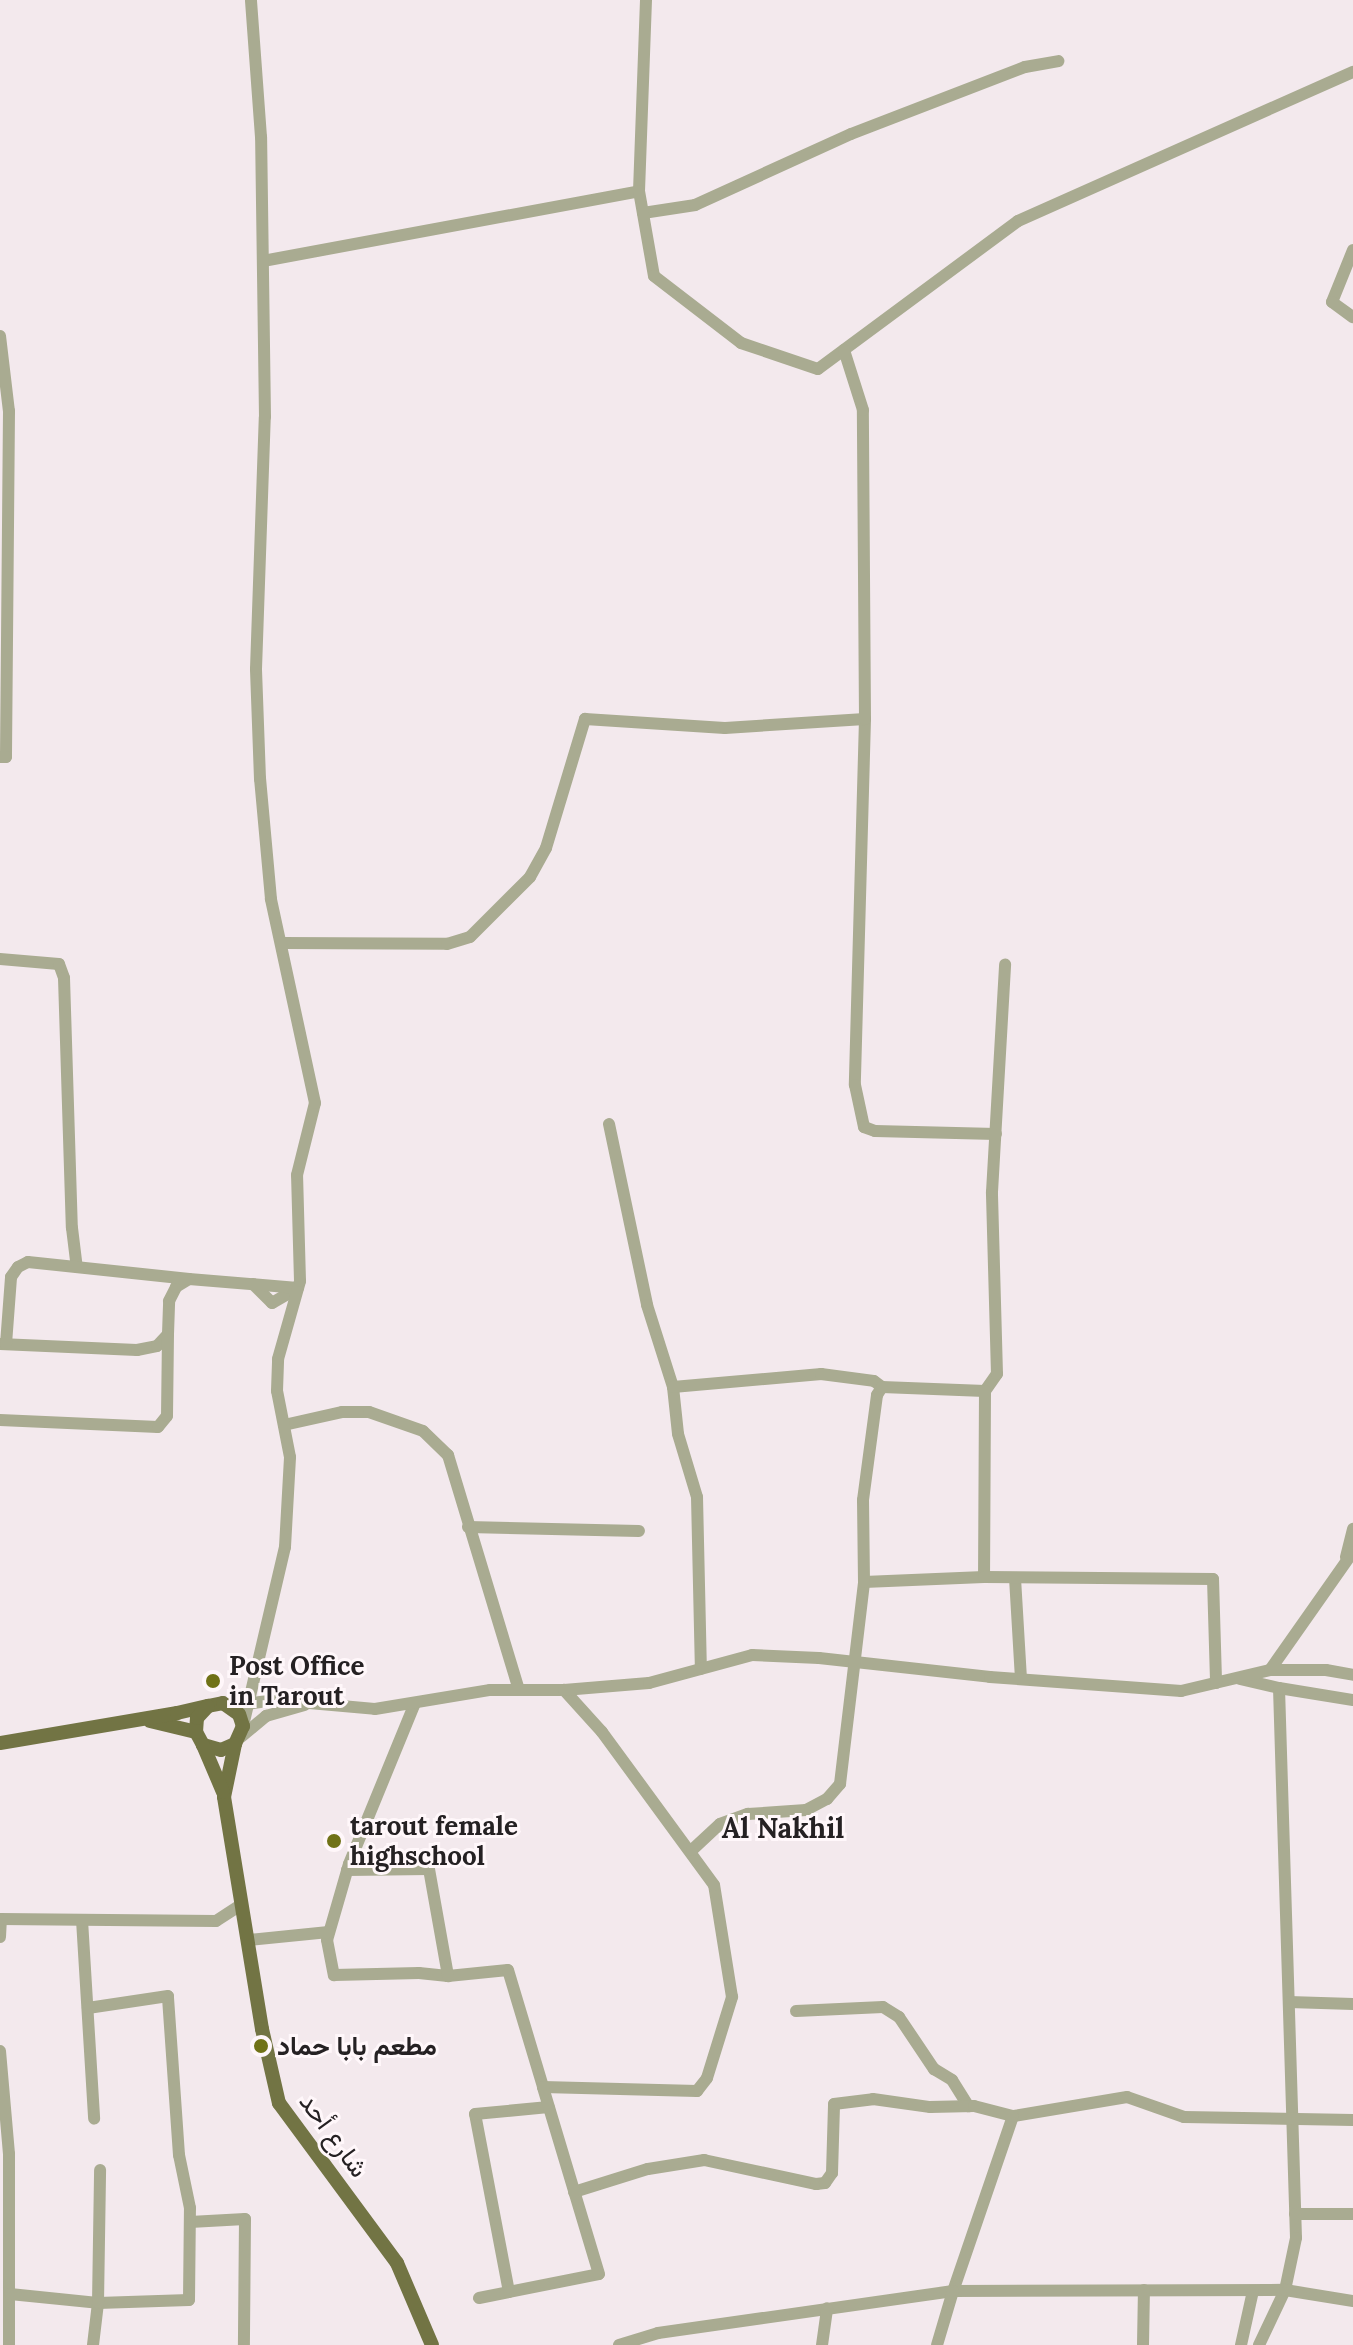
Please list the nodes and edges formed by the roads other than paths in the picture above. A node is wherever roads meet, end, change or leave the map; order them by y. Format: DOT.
graph roads {
  1 [pos="251,0"];
  2 [pos="646,0"];
  3 [pos="1058,61"];
  4 [pos="1353,72"];
  5 [pos="639,191"];
  6 [pos="643,213"];
  7 [pos="1353,250"];
  8 [pos="263,261"];
  9 [pos="1353,317"];
  10 [pos="0,336"];
  11 [pos="844,350"];
  12 [pos="865,719"];
  13 [pos="0,757"];
  14 [pos="283,943"];
  15 [pos="0,959"];
  16 [pos="1005,964"];
  17 [pos="609,1124"];
  18 [pos="996,1134"];
  19 [pos="77,1267"];
  20 [pos="189,1279"];
  21 [pos="298,1288"];
  22 [pos="168,1334"];
  23 [pos="3,1344"];
  24 [pos="673,1387"];
  25 [pos="882,1387"];
  26 [pos="985,1391"];
  27 [pos="0,1420"];
  28 [pos="284,1425"];
  29 [pos="468,1527"];
  30 [pos="1353,1529"];
  31 [pos="639,1531"];
  32 [pos="1353,1552"];
  33 [pos="1343,1565"];
  34 [pos="984,1577"];
  35 [pos="1015,1578"];
  36 [pos="864,1582"];
  37 [pos="853,1663"];
  38 [pos="701,1669"];
  39 [pos="1270,1670"];
  40 [pos="1353,1675"];
  41 [pos="1234,1678"];
  42 [pos="255,1679"];
  43 [pos="1021,1679"];
  44 [pos="1216,1683"];
  45 [pos="1279,1688"];
  46 [pos="519,1690"];
  47 [pos="564,1690"];
  48 [pos="275,1700"];
  49 [pos="1353,1700"];
  50 [pos="250,1702"];
  51 [pos="415,1703"];
  52 [pos="309,1704"];
  53 [pos="221,1705"];
  54 [pos="138,1719"];
  55 [pos="240,1736"];
  56 [pos="200,1738"];
  57 [pos="0,1743"];
  58 [pos="224,1797"];
  59 [pos="692,1850"];
  60 [pos="347,1870"];
  61 [pos="242,1904"];
  62 [pos="82,1920"];
  63 [pos="329,1932"];
  64 [pos="0,1937"];
  65 [pos="249,1940"];
  66 [pos="448,1976"];
  67 [pos="1289,2002"];
  68 [pos="1353,2004"];
  69 [pos="88,2008"];
  70 [pos="796,2011"];
  71 [pos="0,2051"];
  72 [pos="543,2087"];
  73 [pos="968,2106"];
  74 [pos="549,2107"];
  75 [pos="1013,2116"];
  76 [pos="94,2119"];
  77 [pos="1292,2119"];
  78 [pos="1353,2120"];
  79 [pos="100,2170"];
  80 [pos="574,2192"];
  81 [pos="1295,2214"];
  82 [pos="1353,2214"];
  83 [pos="190,2222"];
  84 [pos="6,2254"];
  85 [pos="1144,2290"];
  86 [pos="1285,2290"];
  87 [pos="953,2291"];
  88 [pos="1253,2291"];
  89 [pos="509,2292"];
  90 [pos="10,2294"];
  91 [pos="479,2298"];
  92 [pos="1353,2301"];
  93 [pos="98,2303"];
  94 [pos="827,2308"];
  95 [pos="644,2341"];
  96 [pos="9,2345"];
  97 [pos="93,2345"];
  98 [pos="244,2345"];
  99 [pos="432,2345"];
  100 [pos="619,2345"];
  101 [pos="822,2345"];
  102 [pos="937,2345"];
  103 [pos="1143,2345"];
  104 [pos="1241,2345"];
  105 [pos="1259,2345"];
  1 -- 8 [label="street"];
  2 -- 5 [label="street"];
  3 -- 6 [label="street"];
  4 -- 11 [label="street"];
  5 -- 6 [label="street"];
  5 -- 8 [label="street"];
  6 -- 11 [label="street"];
  7 -- 9 [label="street"];
  8 -- 14 [label="street"];
  10 -- 13 [label="street"];
  11 -- 12 [label="street"];
  12 -- 14 [label="street"];
  12 -- 18 [label="street"];
  14 -- 21 [label="street"];
  15 -- 19 [label="street"];
  16 -- 18 [label="street"];
  17 -- 24 [label="street"];
  18 -- 26 [label="street"];
  19 -- 20 [label="street"];
  19 -- 23 [label="street"];
  20 -- 21 [label="street"];
  20 -- 22 [label="street"];
  21 -- 28 [label="street"];
  22 -- 23 [label="street"];
  22 -- 27 [label="street"];
  24 -- 25 [label="street"];
  24 -- 38 [label="street"];
  25 -- 26 [label="street"];
  25 -- 36 [label="street"];
  26 -- 34 [label="street"];
  28 -- 29 [label="street"];
  28 -- 42 [label="street"];
  29 -- 31 [label="street"];
  29 -- 46 [label="street"];
  30 -- 33 [label="street"];
  32 -- 33 [label="street"];
  33 -- 39 [label="street"];
  34 -- 35 [label="street"];
  34 -- 36 [label="street"];
  35 -- 43 [label="street"];
  35 -- 44 [label="street"];
  36 -- 37 [label="street"];
  37 -- 38 [label="street"];
  37 -- 43 [label="street"];
  37 -- 59 [label="street"];
  38 -- 47 [label="street"];
  39 -- 40 [label="street"];
  39 -- 41 [label="street"];
  41 -- 44 [label="street"];
  41 -- 45 [label="street"];
  42 -- 48 [label="street"];
  42 -- 50 [label="street"];
  42 -- 53 [label="street"];
  43 -- 44 [label="street"];
  45 -- 49 [label="street"];
  45 -- 67 [label="street"];
  46 -- 47 [label="street"];
  46 -- 51 [label="street"];
  47 -- 59 [label="street"];
  48 -- 50 [label="street"];
  48 -- 52 [label="street"];
  50 -- 53 [label="street"];
  50 -- 55 [label="street"];
  51 -- 52 [label="street"];
  51 -- 60 [label="street"];
  52 -- 55 [label="street"];
  53 -- 54 [label="main road"];
  53 -- 55 [label="main road"];
  53 -- 56 [label="main road"];
  54 -- 56 [label="main road"];
  54 -- 57 [label="main road"];
  55 -- 56 [label="main road"];
  55 -- 58 [label="main road, شارع أحد"];
  56 -- 58 [label="main road"];
  58 -- 61 [label="main road, شارع أحد"];
  59 -- 72 [label="street"];
  60 -- 63 [label="street"];
  60 -- 66 [label="street"];
  61 -- 62 [label="street"];
  61 -- 65 [label="main road, شارع أحد"];
  62 -- 64 [label="street"];
  62 -- 69 [label="street"];
  63 -- 65 [label="street"];
  63 -- 66 [label="street"];
  65 -- 99 [label="main road, شارع أحد"];
  66 -- 72 [label="street"];
  67 -- 68 [label="street"];
  67 -- 77 [label="street"];
  69 -- 76 [label="street"];
  69 -- 83 [label="street"];
  70 -- 73 [label="street"];
  71 -- 84 [label="street"];
  72 -- 74 [label="street"];
  73 -- 75 [label="street"];
  73 -- 80 [label="street"];
  74 -- 80 [label="street"];
  74 -- 89 [label="street"];
  75 -- 77 [label="street"];
  75 -- 87 [label="street"];
  77 -- 78 [label="street"];
  77 -- 81 [label="street"];
  79 -- 93 [label="street"];
  80 -- 89 [label="street"];
  81 -- 82 [label="street"];
  81 -- 86 [label="street"];
  83 -- 93 [label="street"];
  83 -- 98 [label="street"];
  84 -- 90 [label="street"];
  85 -- 87 [label="street"];
  85 -- 88 [label="street"];
  85 -- 103 [label="street"];
  86 -- 88 [label="street"];
  86 -- 92 [label="street"];
  86 -- 105 [label="street"];
  87 -- 94 [label="street"];
  87 -- 102 [label="street"];
  88 -- 104 [label="street"];
  89 -- 91 [label="street"];
  90 -- 93 [label="street"];
  90 -- 96 [label="street"];
  93 -- 97 [label="street"];
  94 -- 95 [label="street"];
  94 -- 101 [label="street"];
  95 -- 100 [label="street"];
}
